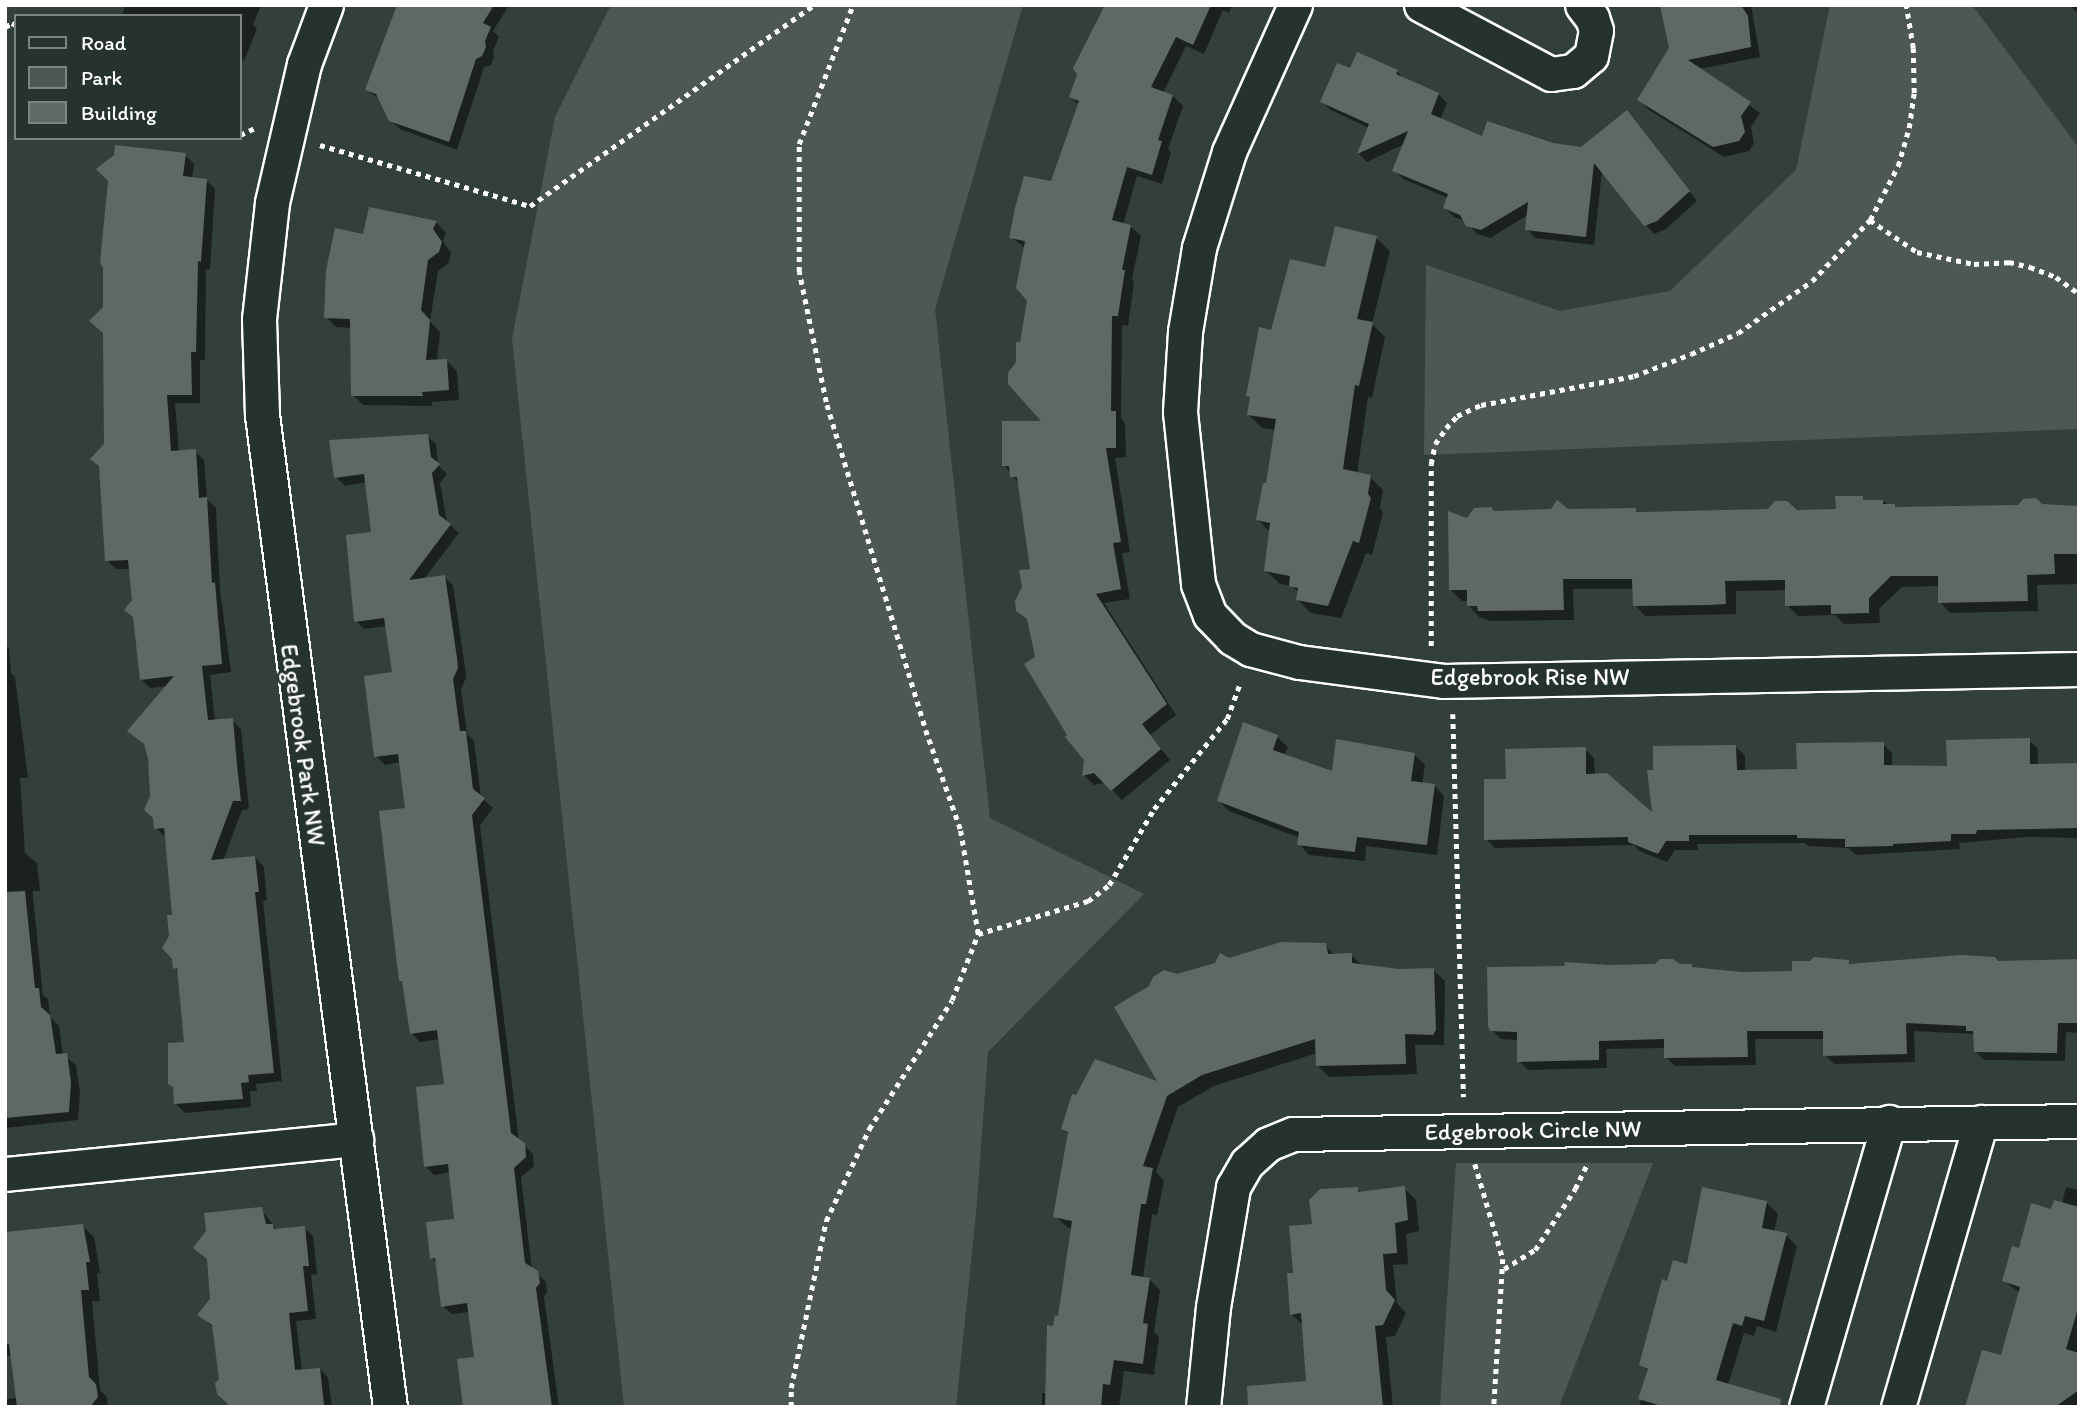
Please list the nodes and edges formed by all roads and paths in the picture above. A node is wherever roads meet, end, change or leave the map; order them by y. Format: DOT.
graph roads {
  1 [pos="326,5"];
  2 [pos="814,5"];
  3 [pos="853,5"];
  4 [pos="1295,5"];
  5 [pos="1421,5"];
  6 [pos="1582,5"];
  7 [pos="270,132"];
  8 [pos="242,135"];
  9 [pos="1870,220"];
  10 [pos="2079,294"];
  11 [pos="1250,649"];
  12 [pos="2079,669"];
  13 [pos="978,934"];
  14 [pos="2079,1121"];
  15 [pos="1889,1122"];
  16 [pos="1981,1122"];
  17 [pos="1594,1128"];
  18 [pos="356,1139"];
  19 [pos="5,1174"];
  20 [pos="1504,1269"];
  21 [pos="390,1407"];
  22 [pos="791,1407"];
  23 [pos="1203,1407"];
  24 [pos="1806,1407"];
  25 [pos="1898,1407"];
  1 -- 7 [label="street, Edgebrook Park NW"];
  2 -- 7 [label="path"];
  3 -- 13 [label="path"];
  4 -- 11 [label="street, Edgebrook Rise NW"];
  5 -- 6 [label="street"];
  7 -- 8 [label="path"];
  7 -- 18 [label="street, Edgebrook Park NW"];
  9 -- 10 [label="path"];
  11 -- 12 [label="street, Edgebrook Rise NW"];
  11 -- 13 [label="path"];
  13 -- 22 [label="path"];
  14 -- 16 [label="street, Edgebrook Circle NW"];
  15 -- 16 [label="street, Edgebrook Circle NW"];
  15 -- 17 [label="street, Edgebrook Circle NW"];
  15 -- 24 [label="street"];
  16 -- 25 [label="street"];
  17 -- 20 [label="path"];
  17 -- 23 [label="street, Edgebrook Circle NW"];
  18 -- 19 [label="street"];
  18 -- 21 [label="street, Edgebrook Park NW"];
}
